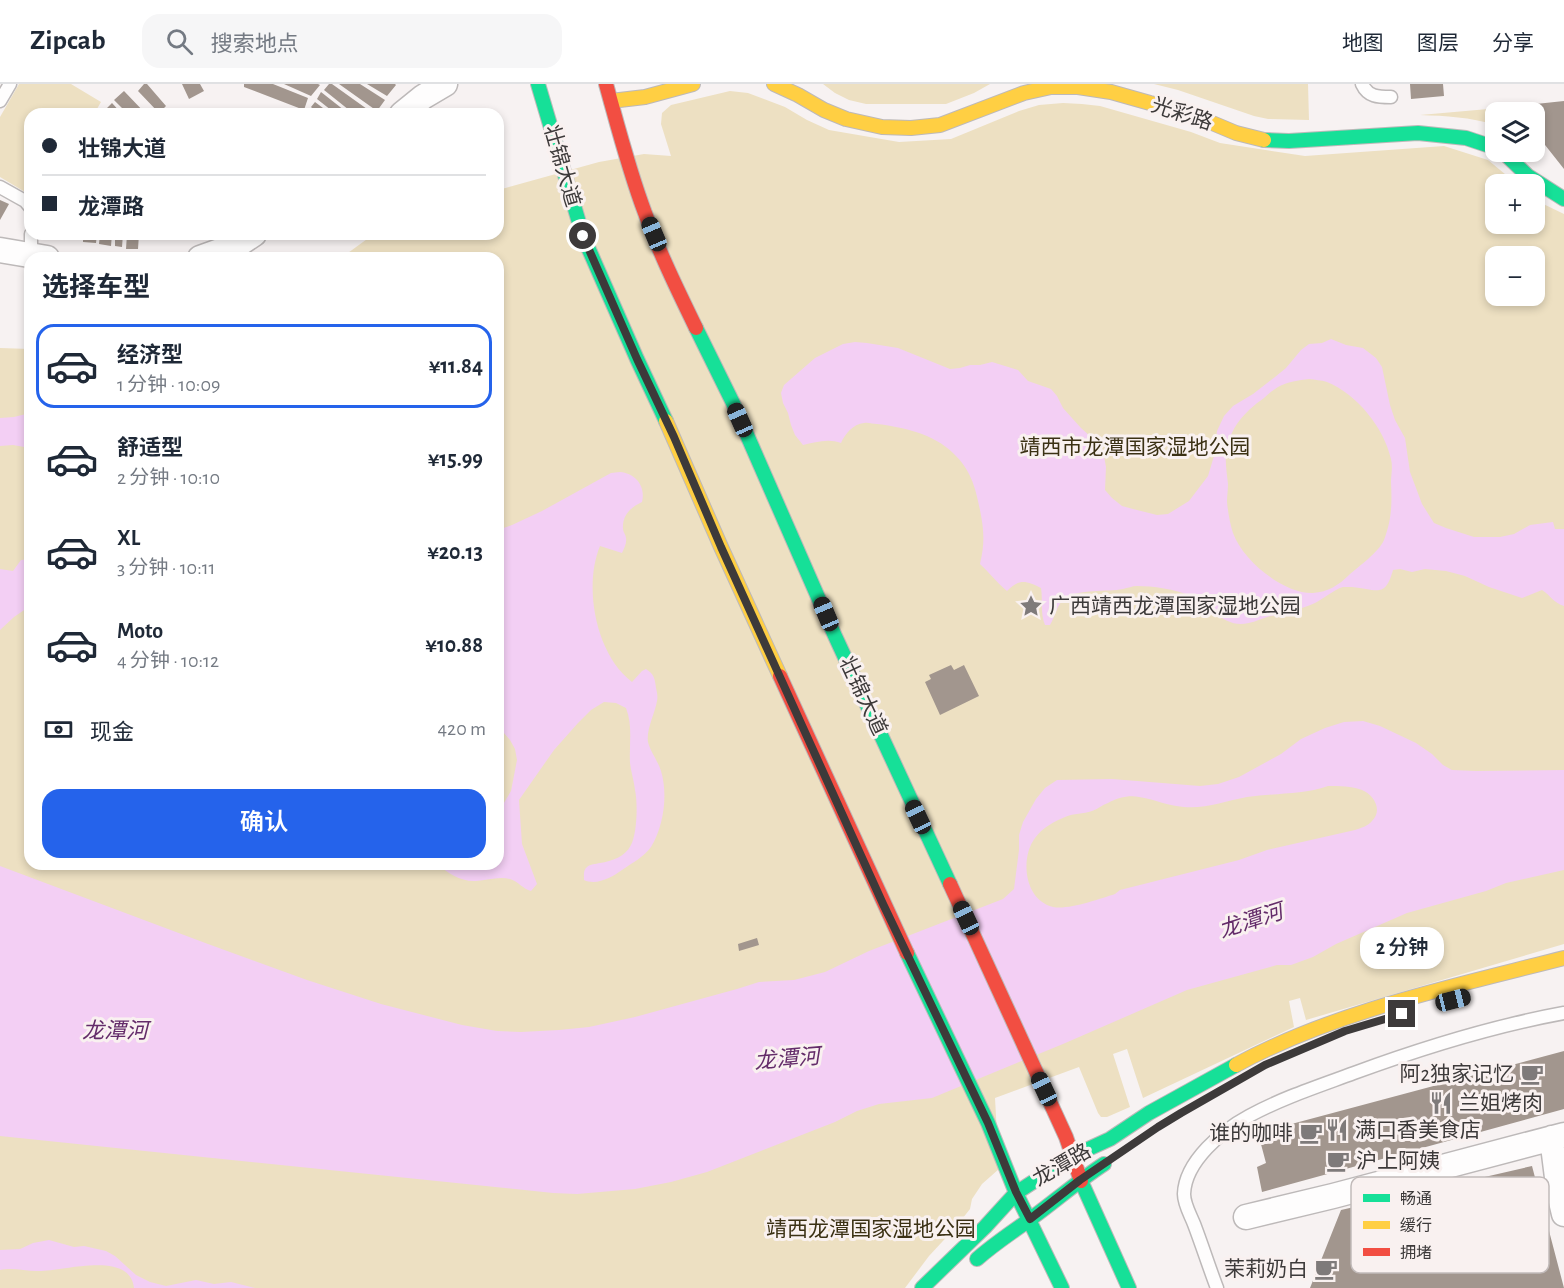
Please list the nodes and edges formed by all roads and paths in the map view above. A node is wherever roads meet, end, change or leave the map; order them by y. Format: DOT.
graph roads {
  1 [pos="10,84"];
  2 [pos="538,84"];
  3 [pos="606,84"];
  4 [pos="693,84"];
  5 [pos="774,84"];
  6 [pos="1362,84"];
  7 [pos="441,85"];
  8 [pos="1391,97"];
  9 [pos="0,100"];
  10 [pos="611,101"];
  11 [pos="409,108"];
  12 [pos="1485,144"];
  13 [pos="1513,162"];
  14 [pos="0,187"];
  15 [pos="1564,199"];
  16 [pos="24,200"];
  17 [pos="245,240"];
  18 [pos="37,249"];
  19 [pos="0,250"];
  20 [pos="217,252"];
  21 [pos="1564,958"];
  22 [pos="1564,1013"];
  23 [pos="1366,1025"];
  24 [pos="1328,1039"];
  25 [pos="1558,1137"];
  26 [pos="1072,1156"];
  27 [pos="1110,1160"];
  28 [pos="1406,1177"];
  29 [pos="1080,1180"];
  30 [pos="1016,1192"];
  31 [pos="1351,1192"];
  32 [pos="1564,1214"];
  33 [pos="1246,1217"];
  34 [pos="1030,1219"];
  35 [pos="970,1266"];
  36 [pos="922,1288"];
  37 [pos="1062,1288"];
  38 [pos="1129,1288"];
  39 [pos="1217,1288"];
  1 -- 9 [label="lane"];
  2 -- 30 [label="main road, 壮锦大道"];
  3 -- 10 [label="main road, 壮锦大道"];
  4 -- 10 [label="main road"];
  5 -- 12 [label="main road, 光彩路"];
  6 -- 8 [label="lane"];
  7 -- 11 [label="street"];
  10 -- 26 [label="main road, 壮锦大道"];
  13 -- 15 [label="main road"];
  14 -- 16 [label="lane"];
  17 -- 20 [label="street"];
  18 -- 19 [label="street"];
  21 -- 26 [label="main road, 龙潭路"];
  22 -- 39 [label="lane"];
  23 -- 24 [label="main road"];
  25 -- 28 [label="street"];
  25 -- 32 [label="street"];
  26 -- 29 [label="main road"];
  26 -- 30 [label="main road, 龙潭路"];
  27 -- 29 [label="main road, 龙潭路"];
  29 -- 34 [label="main road, 龙潭路"];
  29 -- 38 [label="main road"];
  30 -- 34 [label="main road"];
  30 -- 36 [label="main road, 龙潭路"];
  31 -- 33 [label="street"];
  34 -- 35 [label="main road, 龙潭路"];
  34 -- 37 [label="main road"];
}
